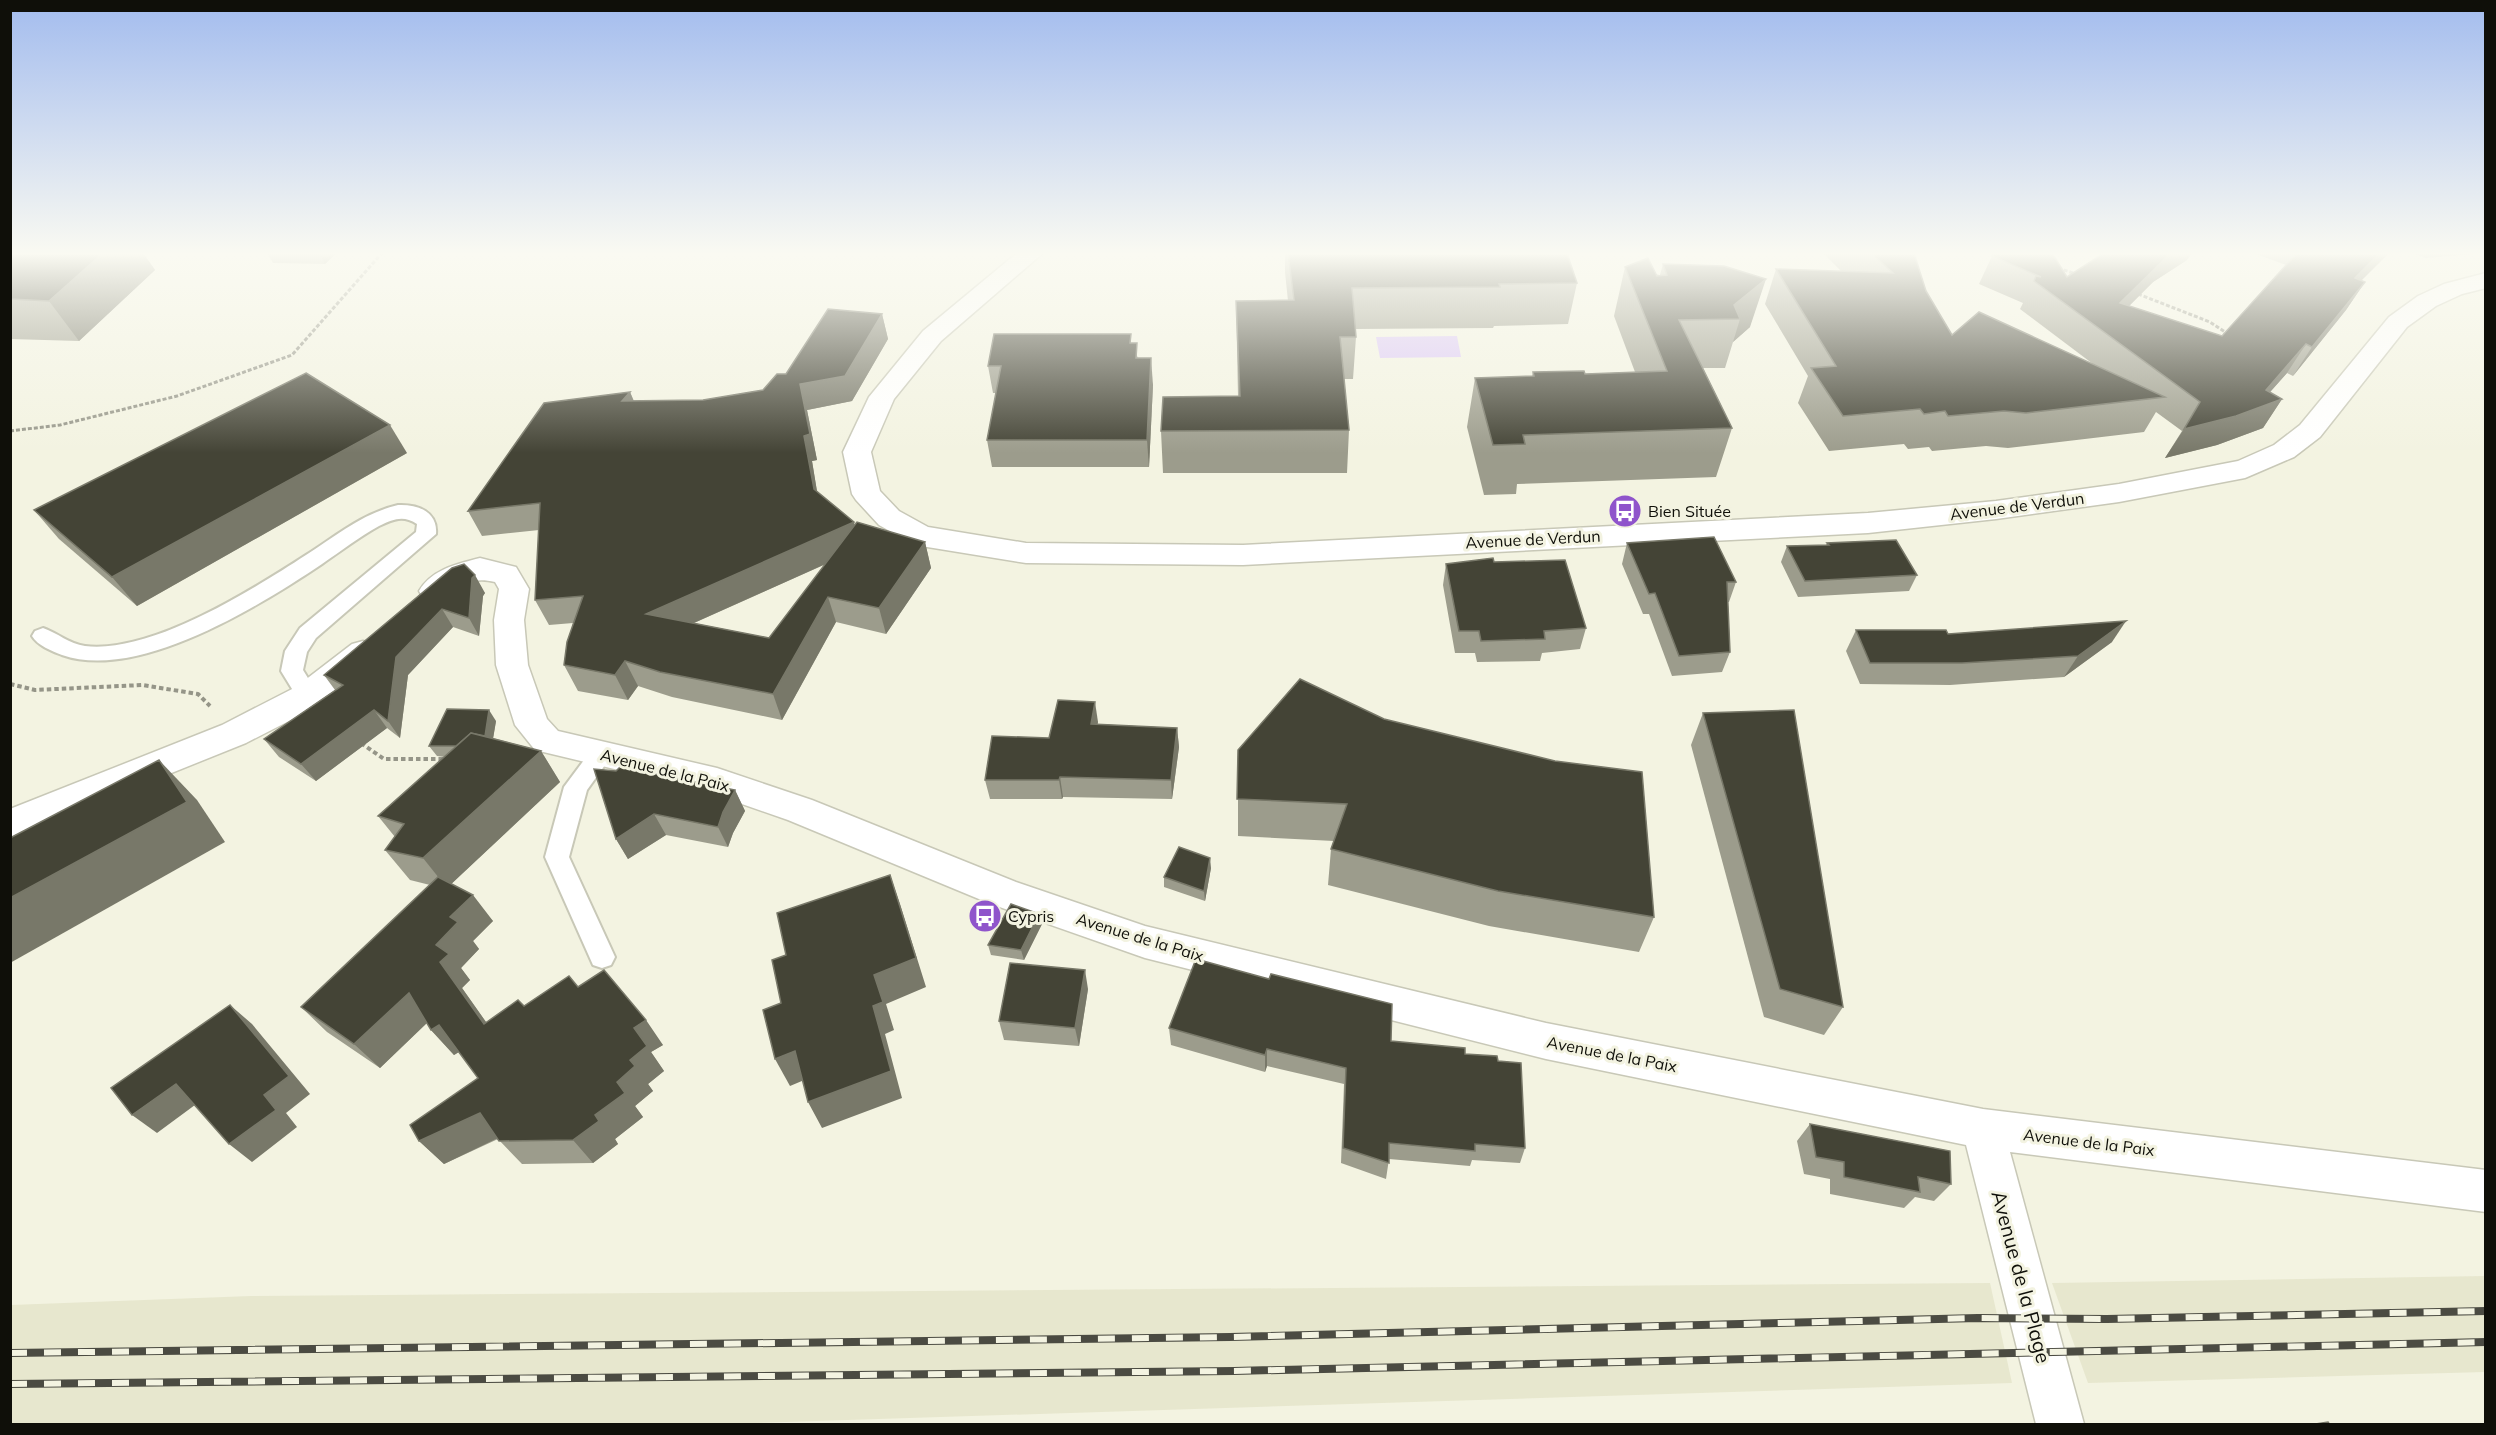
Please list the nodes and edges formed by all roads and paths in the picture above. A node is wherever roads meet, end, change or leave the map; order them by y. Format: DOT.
graph roads {
  1 [pos="323,320"];
  2 [pos="951,320"];
  3 [pos="2205,320"];
  4 [pos="2401,320"];
  5 [pos="2225,341"];
  6 [pos="10,431"];
  7 [pos="43,636"];
  8 [pos="10,684"];
  9 [pos="308,696"];
  10 [pos="212,708"];
  11 [pos="356,740"];
  12 [pos="601,754"];
  13 [pos="452,759"];
  14 [pos="10,824"];
  15 [pos="602,957"];
  16 [pos="1983,1129"];
  17 [pos="2486,1191"];
  18 [pos="2060,1425"];
  1 -- 6 [label="path"];
  2 -- 4 [label="main road, Avenue de Verdun"];
  3 -- 5 [label="path"];
  7 -- 9 [label="lane"];
  8 -- 10 [label="path"];
  9 -- 12 [label="main road, Avenue de la Paix"];
  9 -- 14 [label="main road, Avenue de la Paix"];
  11 -- 13 [label="path"];
  12 -- 15 [label="lane"];
  12 -- 16 [label="main road, Avenue de la Paix"];
  16 -- 17 [label="main road, Avenue de la Paix"];
  16 -- 18 [label="main road, Avenue de la Plage"];
}
